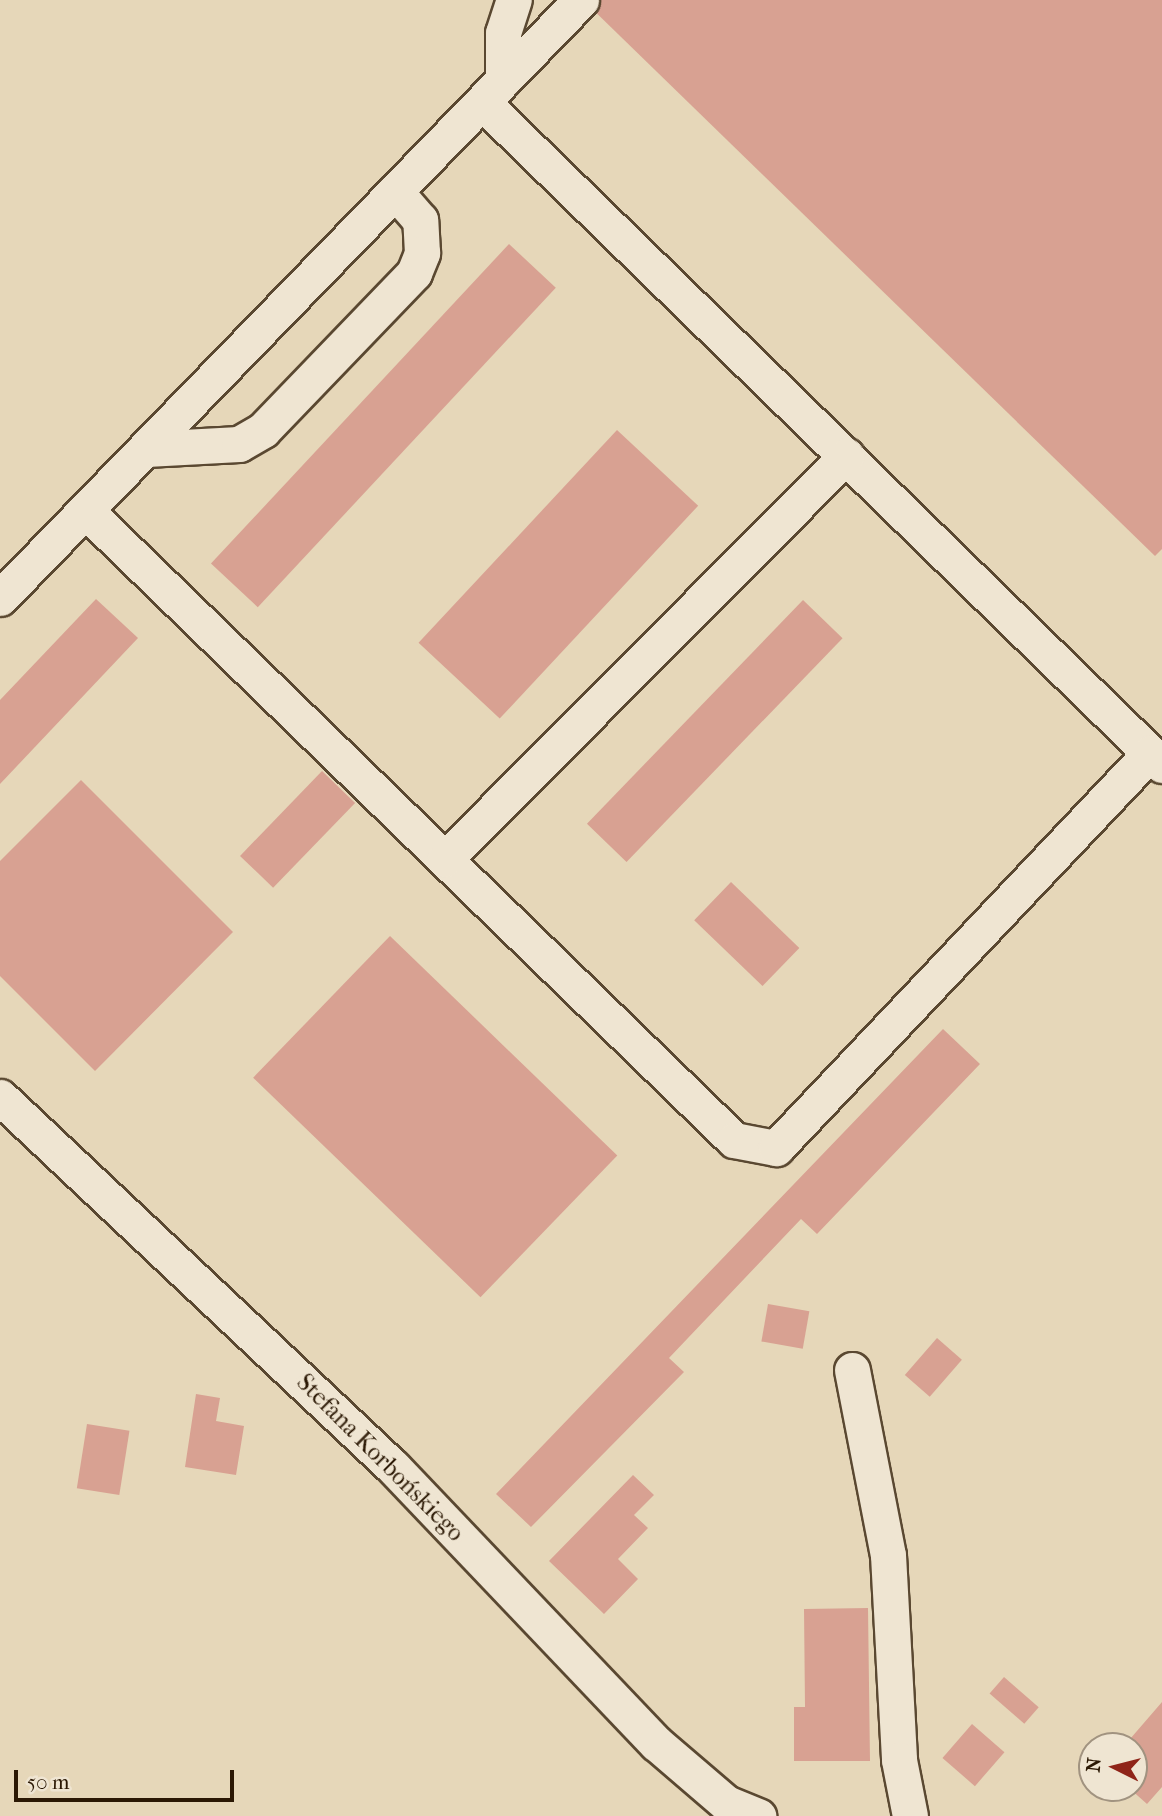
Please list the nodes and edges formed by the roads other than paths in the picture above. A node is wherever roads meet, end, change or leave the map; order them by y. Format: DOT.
graph roads {
  1 [pos="514,0"];
  2 [pos="581,0"];
  3 [pos="493,91"];
  4 [pos="395,191"];
  5 [pos="146,449"];
  6 [pos="846,456"];
  7 [pos="86,511"];
  8 [pos="0,598"];
  9 [pos="1156,759"];
  10 [pos="445,859"];
  11 [pos="0,1097"];
  12 [pos="852,1370"];
  13 [pos="758,1816"];
  14 [pos="910,1816"];
  1 -- 3 [label="street"];
  2 -- 3 [label="street"];
  3 -- 4 [label="street"];
  3 -- 6 [label="street"];
  4 -- 5 [label="street"];
  4 -- 5 [label="street"];
  5 -- 7 [label="street"];
  6 -- 9 [label="street"];
  6 -- 10 [label="street"];
  7 -- 8 [label="street"];
  7 -- 10 [label="street"];
  9 -- 10 [label="street"];
  11 -- 13 [label="street, Stefana Korbońskiego"];
  12 -- 14 [label="street"];
}
